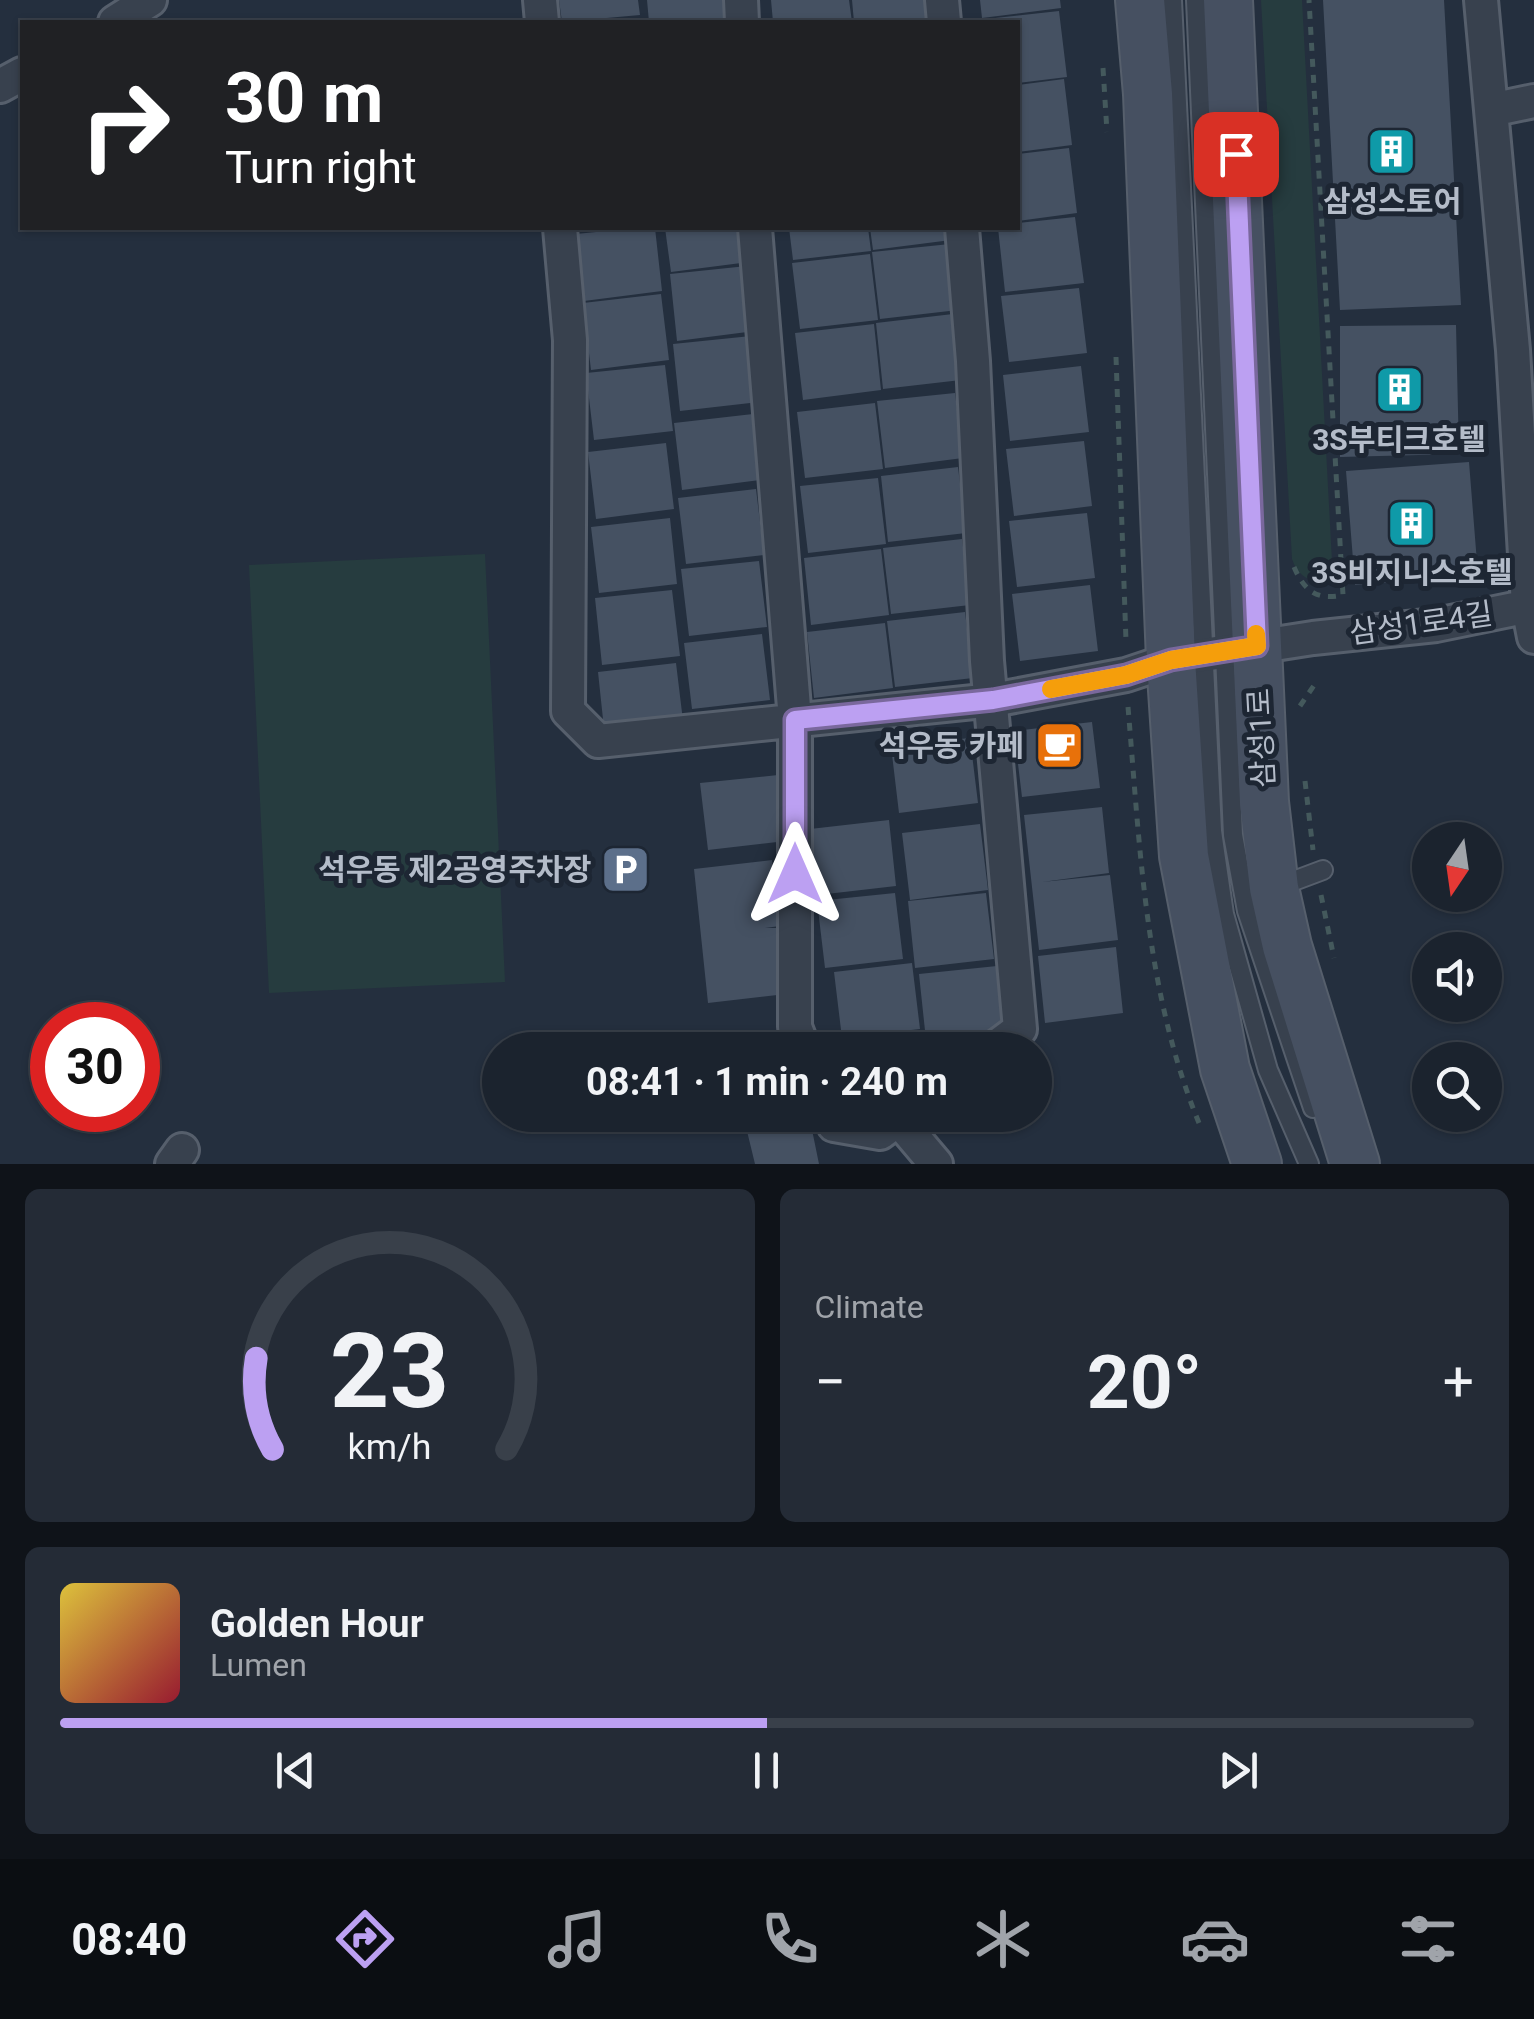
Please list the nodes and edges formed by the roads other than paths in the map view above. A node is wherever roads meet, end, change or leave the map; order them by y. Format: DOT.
graph roads {
  1 [pos="150,0"];
  2 [pos="1140,0"];
  3 [pos="1172,0"];
  4 [pos="1196,0"];
  5 [pos="1228,0"];
  6 [pos="1481,0"];
  7 [pos="119,20"];
  8 [pos="1534,101"];
  9 [pos="1491,110"];
  10 [pos="560,230"];
  11 [pos="754,230"];
  12 [pos="962,230"];
  13 [pos="1532,616"];
  14 [pos="1214,653"];
  15 [pos="993,700"];
  16 [pos="795,720"];
  17 [pos="797,1032"];
  18 [pos="1016,1032"];
  19 [pos="912,1132"];
  20 [pos="1338,1148"];
  21 [pos="936,1164"];
  22 [pos="1256,1164"];
  23 [pos="1309,1164"];
  1 -- 7 [label="street"];
  2 -- 14 [label="street, 삼성1로"];
  3 -- 14 [label="lane"];
  4 -- 14 [label="lane"];
  5 -- 14 [label="street, 삼성1로"];
  6 -- 9 [label="street, 삼성1로4길"];
  8 -- 9 [label="street"];
  9 -- 13 [label="street, 삼성1로4길"];
  10 -- 16 [label="street, 삼성1로4길"];
  11 -- 16 [label="street"];
  12 -- 15 [label="street"];
  13 -- 14 [label="street, 삼성1로4길"];
  14 -- 15 [label="street, 삼성1로4길"];
  14 -- 20 [label="lane"];
  14 -- 20 [label="street, 삼성1로"];
  14 -- 22 [label="street, 삼성1로"];
  14 -- 23 [label="lane"];
  15 -- 16 [label="street, 삼성1로4길"];
  15 -- 18 [label="street"];
  16 -- 17 [label="street"];
  19 -- 21 [label="street"];
}
